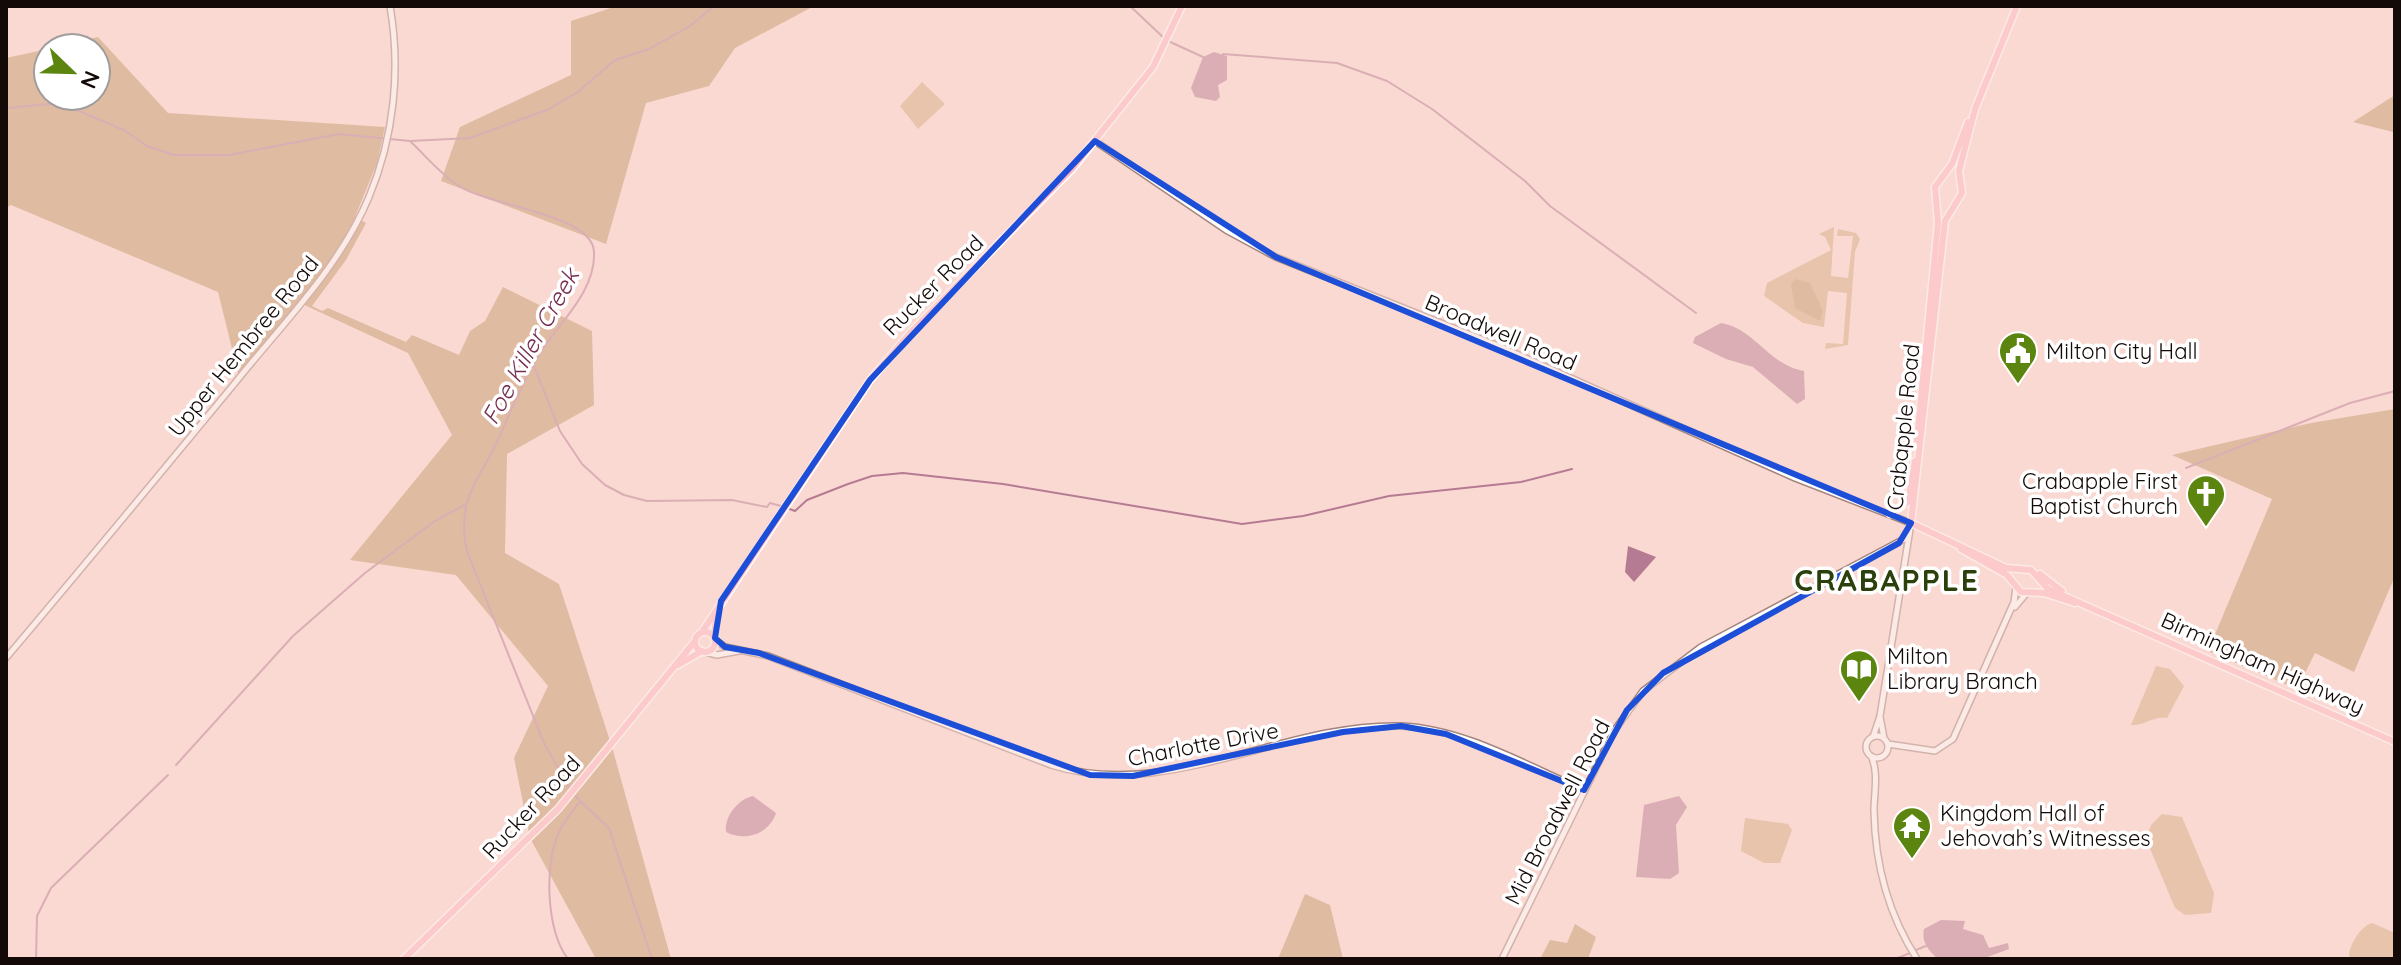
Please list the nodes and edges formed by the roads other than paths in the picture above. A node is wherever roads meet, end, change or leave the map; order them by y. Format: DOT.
graph roads {
  1 [pos="390,6"];
  2 [pos="1182,6"];
  3 [pos="2017,6"];
  4 [pos="1975,109"];
  5 [pos="1095,141"];
  6 [pos="1942,177"];
  7 [pos="1959,180"];
  8 [pos="1937,196"];
  9 [pos="1954,201"];
  10 [pos="1915,461"];
  11 [pos="1890,514"];
  12 [pos="1911,523"];
  13 [pos="1909,535"];
  14 [pos="1951,542"];
  15 [pos="1899,543"];
  16 [pos="1907,552"];
  17 [pos="2038,570"];
  18 [pos="2021,571"];
  19 [pos="2039,579"];
  20 [pos="2016,586"];
  21 [pos="2030,593"];
  22 [pos="2072,598"];
  23 [pos="721,601"];
  24 [pos="2116,617"];
  25 [pos="2004,625"];
  26 [pos="702,632"];
  27 [pos="715,639"];
  28 [pos="695,641"];
  29 [pos="740,651"];
  30 [pos="704,652"];
  31 [pos="6,658"];
  32 [pos="672,669"];
  33 [pos="1880,716"];
  34 [pos="1873,737"];
  35 [pos="1886,741"];
  36 [pos="2395,742"];
  37 [pos="1904,749"];
  38 [pos="1884,755"];
  39 [pos="1871,756"];
  40 [pos="1876,775"];
  41 [pos="1584,790"];
  42 [pos="404,959"];
  43 [pos="1502,959"];
  44 [pos="1917,959"];
  1 -- 31 [label="street, Upper Hembree Road"];
  2 -- 5 [label="main road, Rucker Road"];
  3 -- 4 [label="main road"];
  4 -- 6 [label="main road"];
  4 -- 7 [label="main road"];
  5 -- 11 [label="street, Broadwell Road"];
  5 -- 23 [label="main road, Rucker Road"];
  6 -- 7 [label="main road"];
  6 -- 8 [label="main road"];
  7 -- 9 [label="main road"];
  8 -- 9 [label="main road"];
  8 -- 10 [label="main road, Crabapple Road"];
  9 -- 12 [label="main road, Crabapple Road"];
  10 -- 11 [label="main road"];
  10 -- 12 [label="main road, Crabapple Road"];
  11 -- 12 [label="street, Broadwell Road"];
  12 -- 13 [label="street"];
  12 -- 14 [label="main road"];
  13 -- 15 [label="street, Mid Broadwell Road"];
  13 -- 16 [label="street"];
  14 -- 18 [label="main road"];
  14 -- 20 [label="main road"];
  15 -- 16 [label="street"];
  15 -- 41 [label="street, Mid Broadwell Road"];
  16 -- 33 [label="street"];
  17 -- 22 [label="main road"];
  18 -- 19 [label="main road, Birmingham Highway"];
  18 -- 20 [label="main road"];
  19 -- 21 [label="main road"];
  19 -- 22 [label="main road, Birmingham Highway"];
  20 -- 21 [label="main road, Birmingham Highway"];
  20 -- 25 [label="street"];
  21 -- 24 [label="main road, Birmingham Highway"];
  21 -- 25 [label="street"];
  22 -- 24 [label="main road, Birmingham Highway"];
  23 -- 26 [label="main road, Rucker Road"];
  23 -- 27 [label="main road, Rucker Road"];
  24 -- 36 [label="main road, Birmingham Highway"];
  25 -- 37 [label="street"];
  26 -- 27 [label="main road"];
  26 -- 28 [label="main road"];
  27 -- 29 [label="street, Charlotte Drive"];
  27 -- 30 [label="main road"];
  28 -- 30 [label="main road"];
  28 -- 32 [label="main road, Rucker Road"];
  29 -- 30 [label="street, Charlotte Drive"];
  29 -- 41 [label="street, Charlotte Drive"];
  30 -- 32 [label="main road, Rucker Road"];
  32 -- 42 [label="main road, Rucker Road"];
  33 -- 34 [label="street"];
  33 -- 35 [label="street"];
  34 -- 35 [label="street"];
  34 -- 39 [label="street"];
  35 -- 37 [label="street"];
  35 -- 38 [label="street"];
  37 -- 38 [label="street"];
  38 -- 39 [label="street"];
  38 -- 40 [label="street"];
  39 -- 40 [label="street"];
  40 -- 44 [label="street"];
  41 -- 43 [label="street, Mid Broadwell Road"];
}
